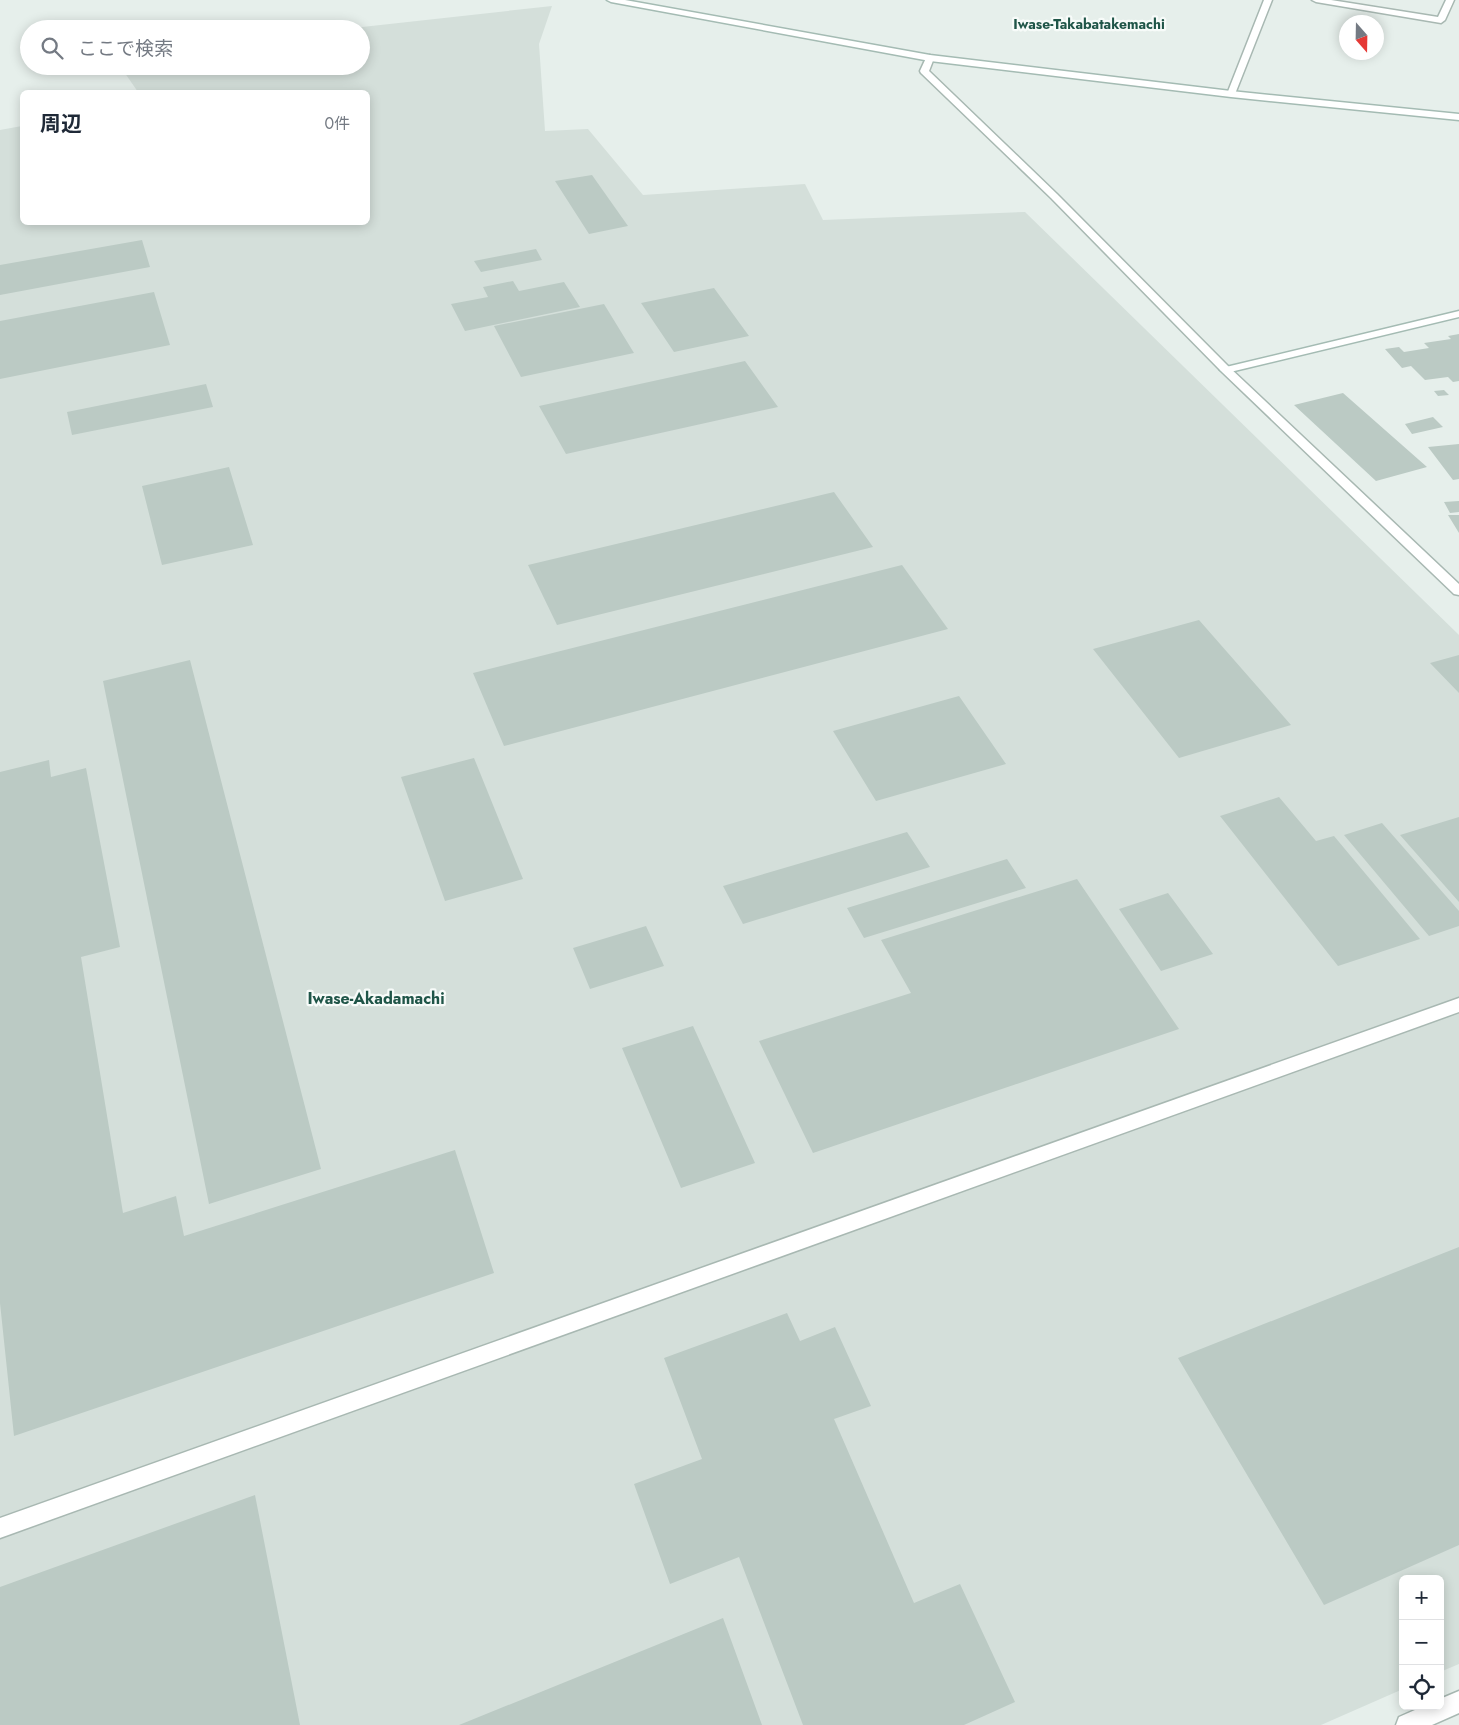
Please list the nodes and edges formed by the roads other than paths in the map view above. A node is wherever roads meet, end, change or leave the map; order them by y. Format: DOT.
graph roads {
  1 [pos="611,0"];
  2 [pos="1268,0"];
  3 [pos="1316,0"];
  4 [pos="1450,0"];
  5 [pos="930,58"];
  6 [pos="1231,94"];
  7 [pos="1459,117"];
  8 [pos="1459,314"];
  9 [pos="1226,370"];
  10 [pos="1459,591"];
  11 [pos="1459,1005"];
  12 [pos="0,1528"];
  13 [pos="1459,1702"];
  14 [pos="1407,1725"];
  1 -- 5 [label="street"];
  2 -- 6 [label="street"];
  3 -- 4 [label="street"];
  5 -- 6 [label="street"];
  5 -- 9 [label="street"];
  6 -- 7 [label="street"];
  8 -- 9 [label="street"];
  9 -- 10 [label="street"];
  11 -- 12 [label="street"];
  13 -- 14 [label="street"];
}
